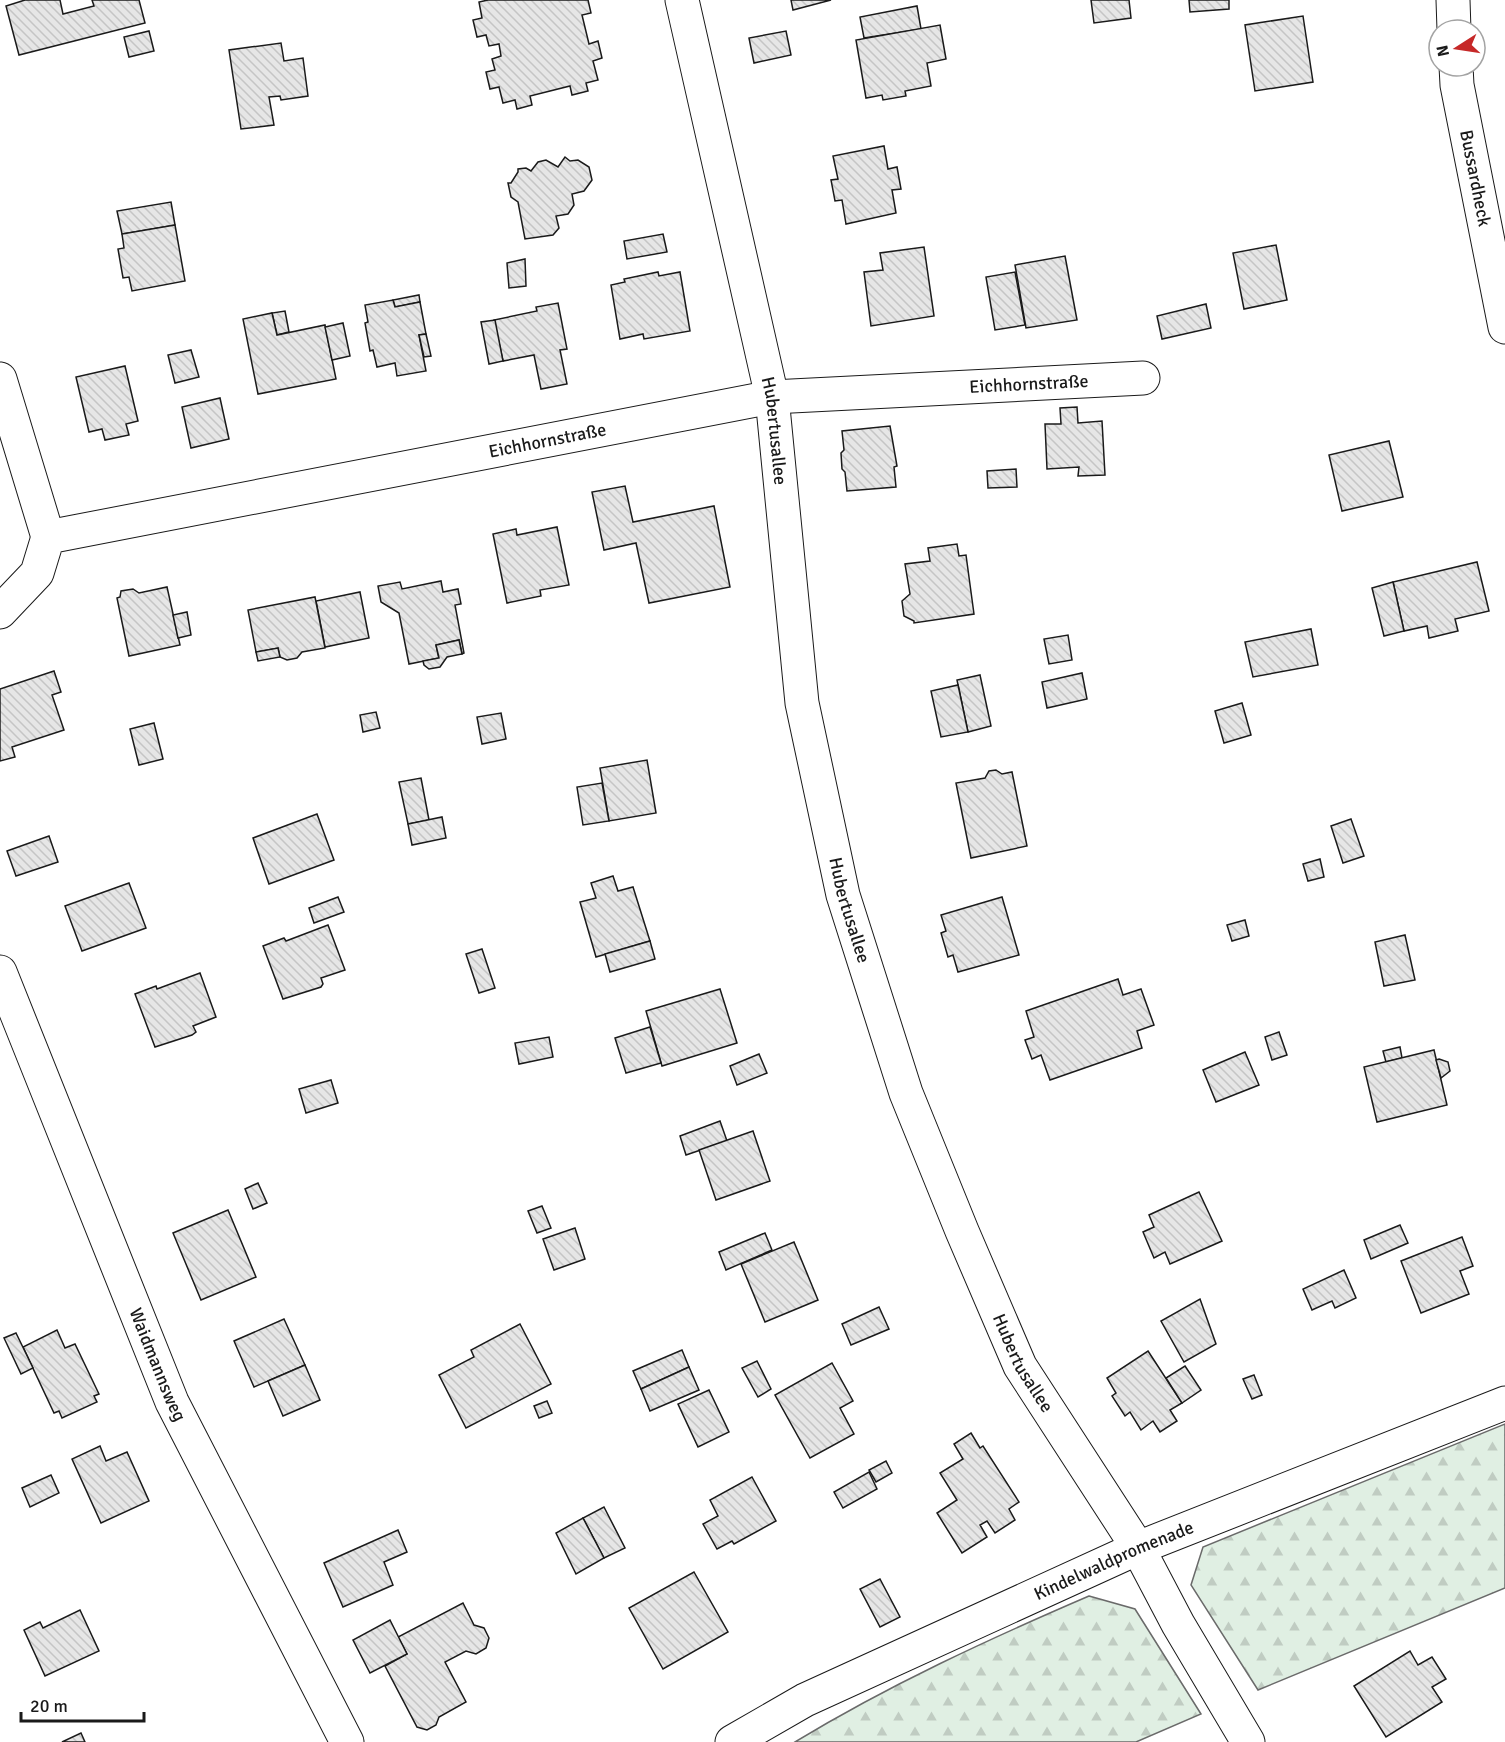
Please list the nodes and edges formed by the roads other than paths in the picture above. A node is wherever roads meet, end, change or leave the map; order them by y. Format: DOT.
graph roads {
  1 [pos="682,0"];
  2 [pos="1453,0"];
  3 [pos="1454,18"];
  4 [pos="1457,78"];
  5 [pos="1505,327"];
  6 [pos="1143,378"];
  7 [pos="0,380"];
  8 [pos="772,397"];
  9 [pos="48,537"];
  10 [pos="0,612"];
  11 [pos="0,972"];
  12 [pos="1505,1403"];
  13 [pos="1138,1548"];
  14 [pos="347,1742"];
  15 [pos="732,1742"];
  16 [pos="1248,1742"];
  1 -- 8 [label="street, Hubertusallee"];
  2 -- 3 [label="street"];
  4 -- 5 [label="street, Bussardheck"];
  6 -- 8 [label="street, Eichhornstraße"];
  7 -- 9 [label="street"];
  8 -- 9 [label="street, Eichhornstraße"];
  8 -- 13 [label="street, Hubertusallee"];
  9 -- 10 [label="street"];
  11 -- 14 [label="street, Waidmannsweg"];
  12 -- 13 [label="street, Kindelwaldpromenade"];
  13 -- 15 [label="street, Kindelwaldpromenade"];
  13 -- 16 [label="street, Hubertusallee"];
}
